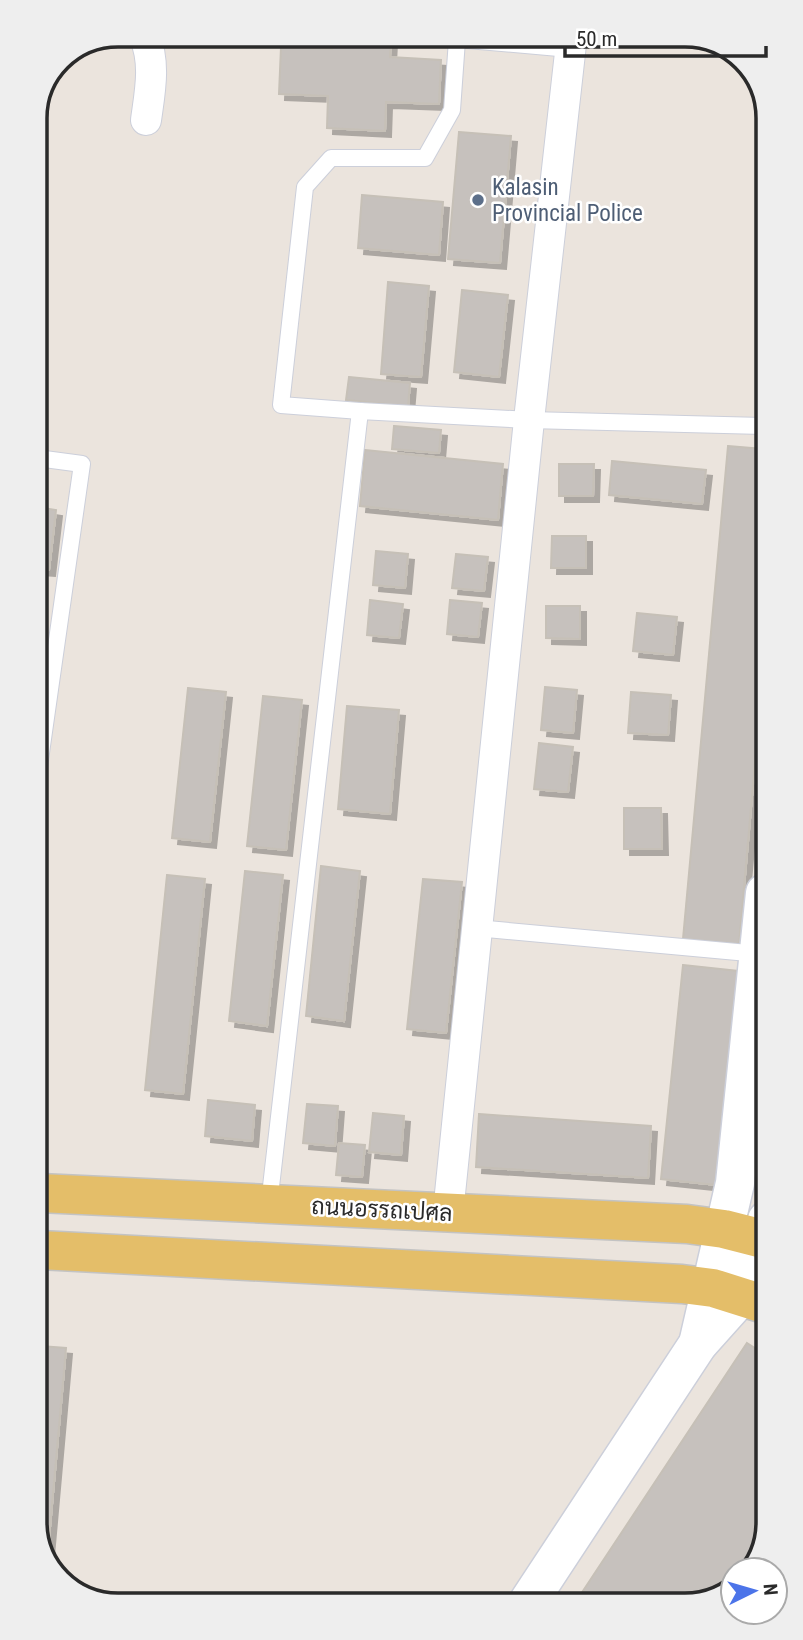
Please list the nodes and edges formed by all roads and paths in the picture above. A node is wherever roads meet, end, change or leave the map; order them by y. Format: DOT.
graph roads {
  1 [pos="146,47"];
  2 [pos="456,47"];
  3 [pos="570,47"];
  4 [pos="146,120"];
  5 [pos="360,411"];
  6 [pos="529,420"];
  7 [pos="756,426"];
  8 [pos="47,459"];
  9 [pos="47,711"];
  10 [pos="476,928"];
  11 [pos="756,954"];
  12 [pos="756,991"];
  13 [pos="47,1193"];
  14 [pos="269,1204"];
  15 [pos="448,1213"];
  16 [pos="724,1229"];
  17 [pos="756,1232"];
  18 [pos="47,1250"];
  19 [pos="756,1256"];
  20 [pos="740,1296"];
  21 [pos="534,1593"];
  1 -- 4 [label="street"];
  2 -- 5 [label="lane"];
  3 -- 6 [label="street"];
  5 -- 6 [label="lane"];
  5 -- 14 [label="lane"];
  6 -- 7 [label="lane"];
  6 -- 10 [label="street"];
  8 -- 9 [label="lane"];
  10 -- 11 [label="lane"];
  10 -- 15 [label="street"];
  12 -- 16 [label="main road"];
  13 -- 14 [label="main road, ถนนอรรถเปศล"];
  14 -- 15 [label="main road, ถนนอรรถเปศล"];
  15 -- 16 [label="main road, ถนนอรรถเปศล"];
  16 -- 17 [label="main road, ถนนอรรถเปศล"];
  16 -- 20 [label="main road"];
  18 -- 20 [label="main road"];
  19 -- 20 [label="main road"];
  20 -- 21 [label="main road"];
}
